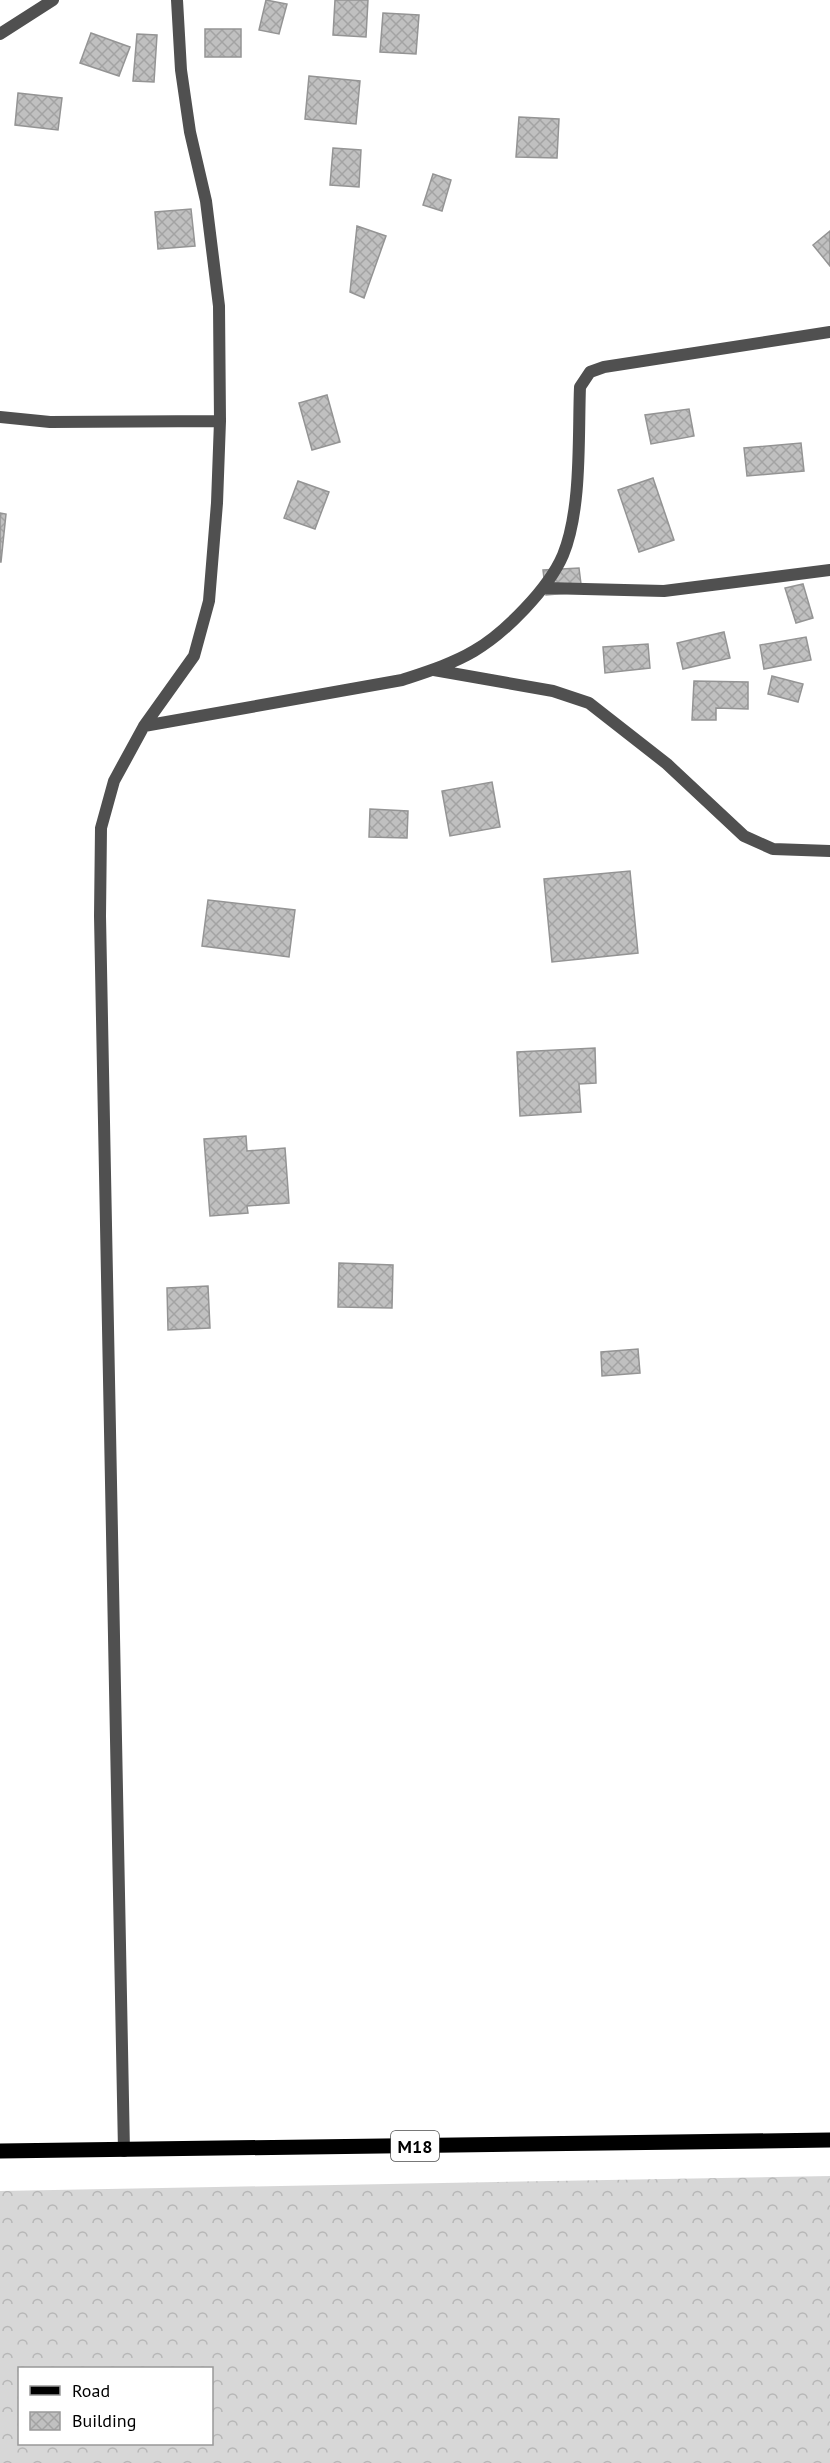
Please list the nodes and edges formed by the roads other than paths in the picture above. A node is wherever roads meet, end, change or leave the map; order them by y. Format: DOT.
graph roads {
  1 [pos="53,0"];
  2 [pos="177,0"];
  3 [pos="0,34"];
  4 [pos="830,332"];
  5 [pos="0,417"];
  6 [pos="220,421"];
  7 [pos="830,570"];
  8 [pos="545,588"];
  9 [pos="433,670"];
  10 [pos="144,726"];
  11 [pos="830,851"];
  12 [pos="830,2140"];
  13 [pos="0,2151"];
  14 [pos="124,2151"];
  1 -- 3 [label="street"];
  2 -- 6 [label="street"];
  4 -- 8 [label="street"];
  5 -- 6 [label="street"];
  6 -- 10 [label="street"];
  7 -- 8 [label="street"];
  8 -- 9 [label="street"];
  9 -- 10 [label="street"];
  9 -- 11 [label="street"];
  10 -- 14 [label="street"];
  12 -- 14 [label="main road, M18"];
  13 -- 14 [label="main road, M18"];
}
